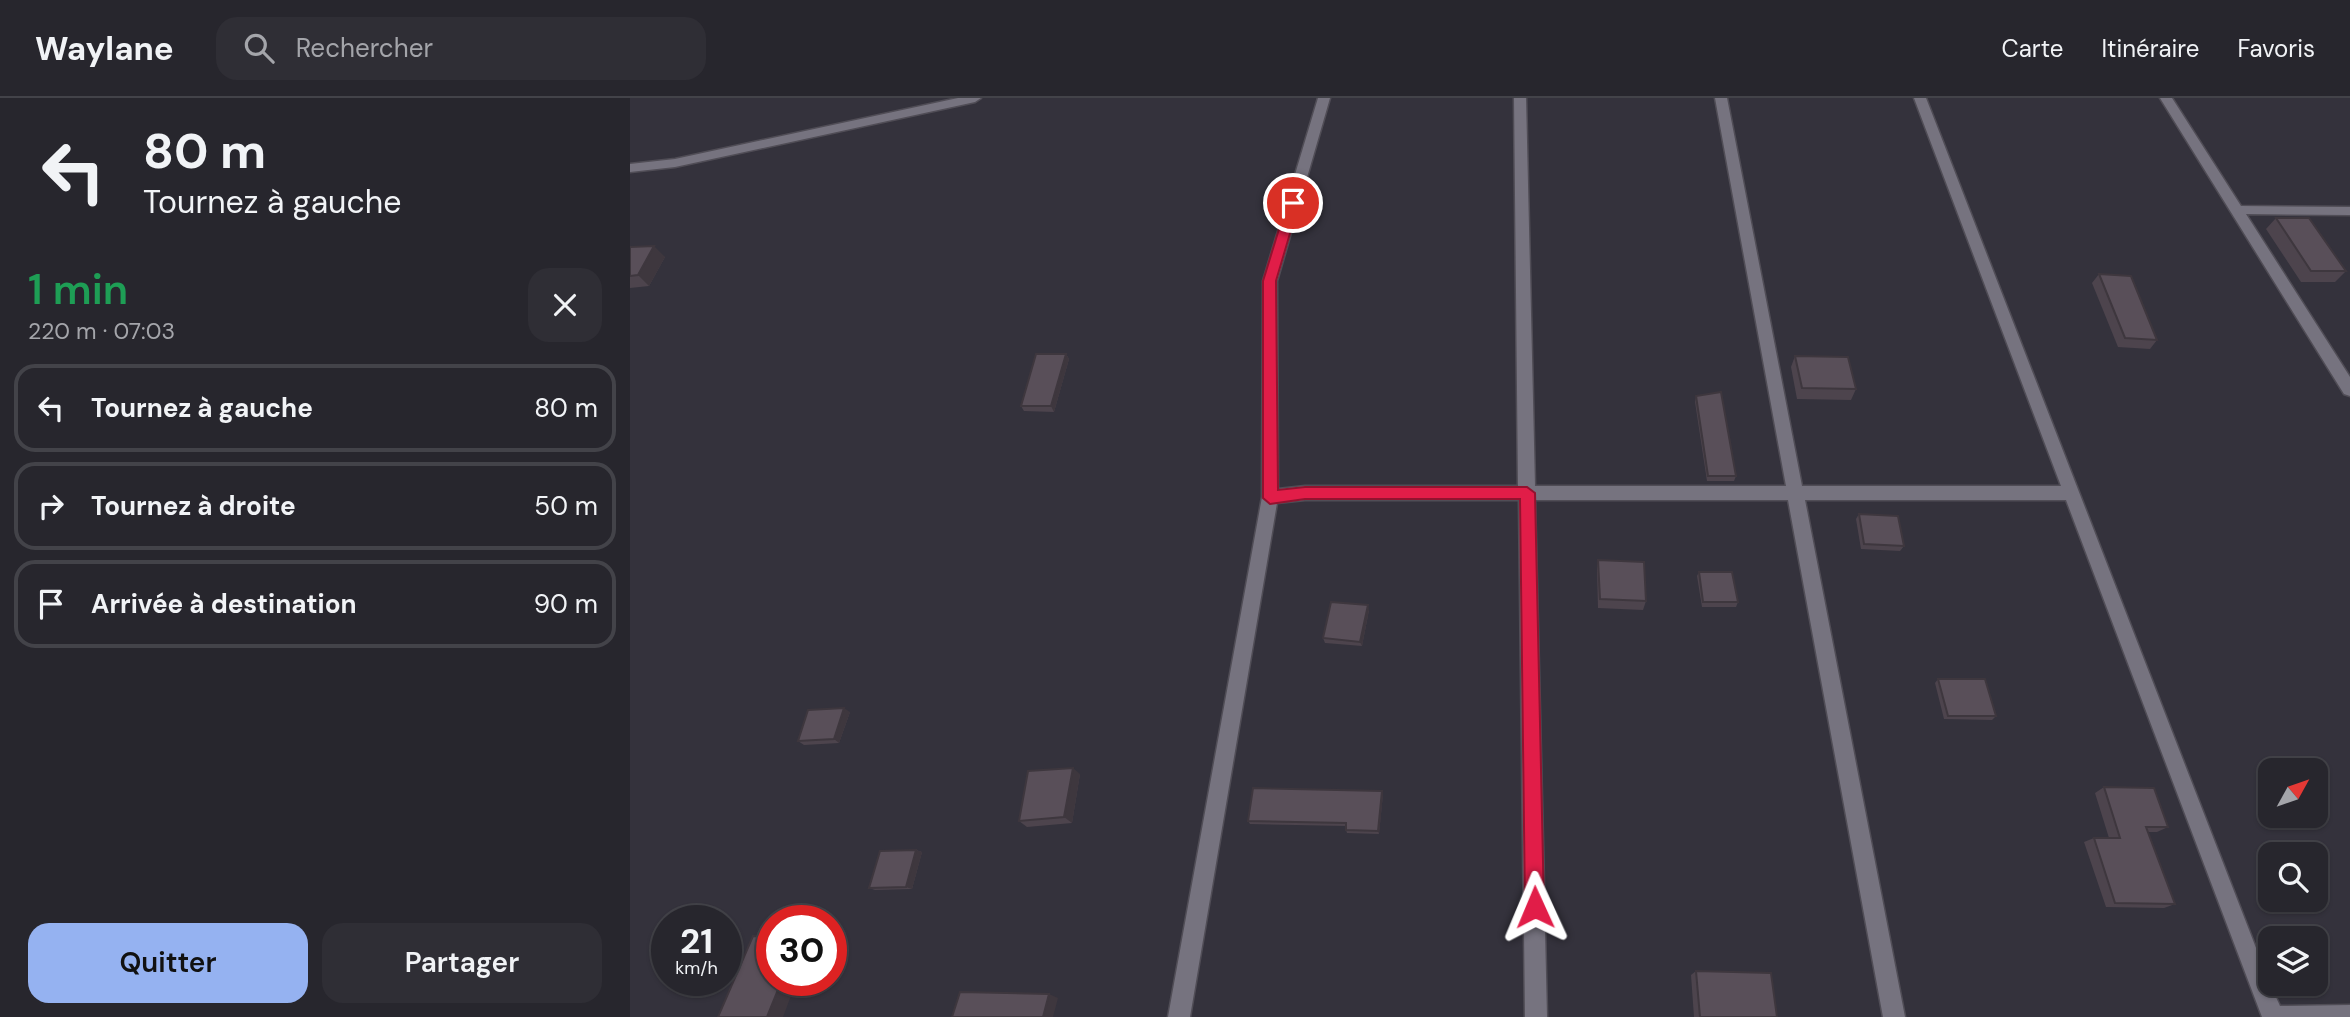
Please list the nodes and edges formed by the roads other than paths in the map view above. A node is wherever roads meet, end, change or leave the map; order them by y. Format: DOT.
graph roads {
  1 [pos="975,98"];
  2 [pos="1324,98"];
  3 [pos="1520,98"];
  4 [pos="1721,98"];
  5 [pos="1920,98"];
  6 [pos="2166,98"];
  7 [pos="630,168"];
  8 [pos="2236,210"];
  9 [pos="2350,211"];
  10 [pos="2350,390"];
  11 [pos="1527,493"];
  12 [pos="1795,493"];
  13 [pos="2072,493"];
  14 [pos="1270,498"];
  15 [pos="2350,1016"];
  16 [pos="1179,1017"];
  17 [pos="1536,1017"];
  18 [pos="1894,1017"];
  19 [pos="2273,1017"];
  1 -- 7 [label="street"];
  2 -- 14 [label="street"];
  3 -- 11 [label="street"];
  4 -- 12 [label="street"];
  5 -- 13 [label="street"];
  6 -- 8 [label="street"];
  8 -- 9 [label="street"];
  8 -- 10 [label="street"];
  11 -- 12 [label="street"];
  11 -- 14 [label="street"];
  11 -- 17 [label="street"];
  12 -- 13 [label="street"];
  12 -- 18 [label="street"];
  13 -- 19 [label="street"];
  14 -- 16 [label="street"];
  15 -- 19 [label="street"];
}
